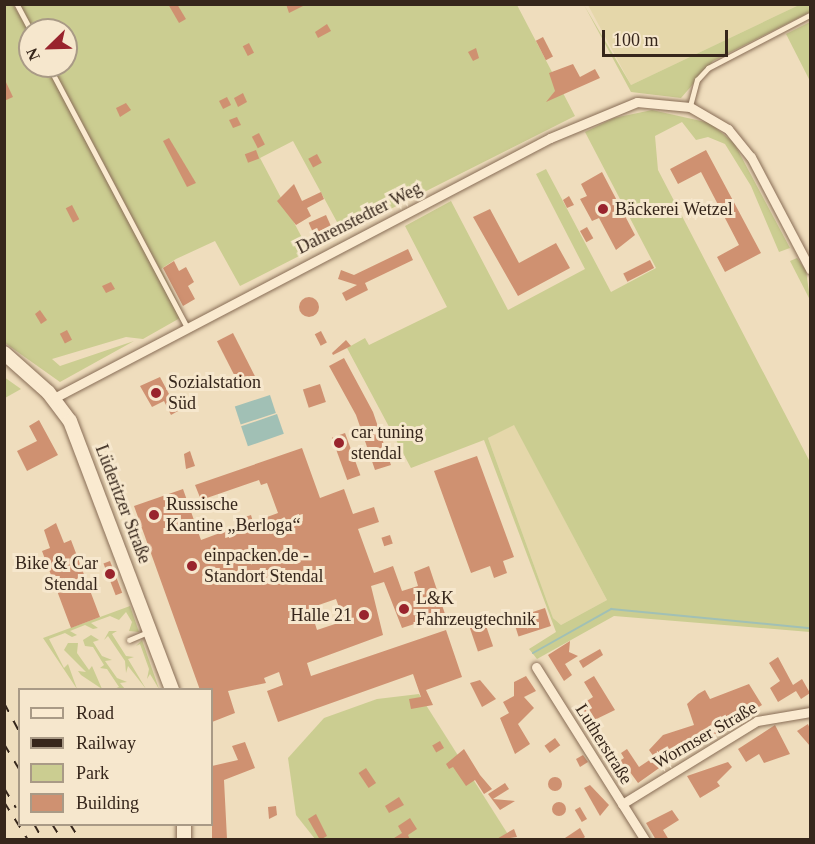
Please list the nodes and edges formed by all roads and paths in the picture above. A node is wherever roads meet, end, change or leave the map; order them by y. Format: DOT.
graph roads {
  1 [pos="17,4"];
  2 [pos="810,15"];
  3 [pos="25,18"];
  4 [pos="55,78"];
  5 [pos="690,107"];
  6 [pos="810,269"];
  7 [pos="187,327"];
  8 [pos="4,353"];
  9 [pos="54,398"];
  10 [pos="151,632"];
  11 [pos="129,640"];
  12 [pos="536,667"];
  13 [pos="171,688"];
  14 [pos="810,712"];
  15 [pos="622,804"];
  16 [pos="645,840"];
  1 -- 3 [label="lane"];
  2 -- 5 [label="lane"];
  4 -- 7 [label="lane"];
  5 -- 6 [label="street"];
  5 -- 7 [label="street, Dahrenstedter Weg"];
  7 -- 9 [label="street, Dahrenstedter Weg"];
  8 -- 9 [label="main road, Lüderitzer Straße"];
  9 -- 10 [label="main road, Lüderitzer Straße"];
  10 -- 11 [label="lane"];
  10 -- 13 [label="main road, Lüderitzer Straße"];
  12 -- 15 [label="street, Lutherstraße"];
  14 -- 15 [label="street, Wormser Straße"];
  15 -- 16 [label="street, Lutherstraße"];
}
